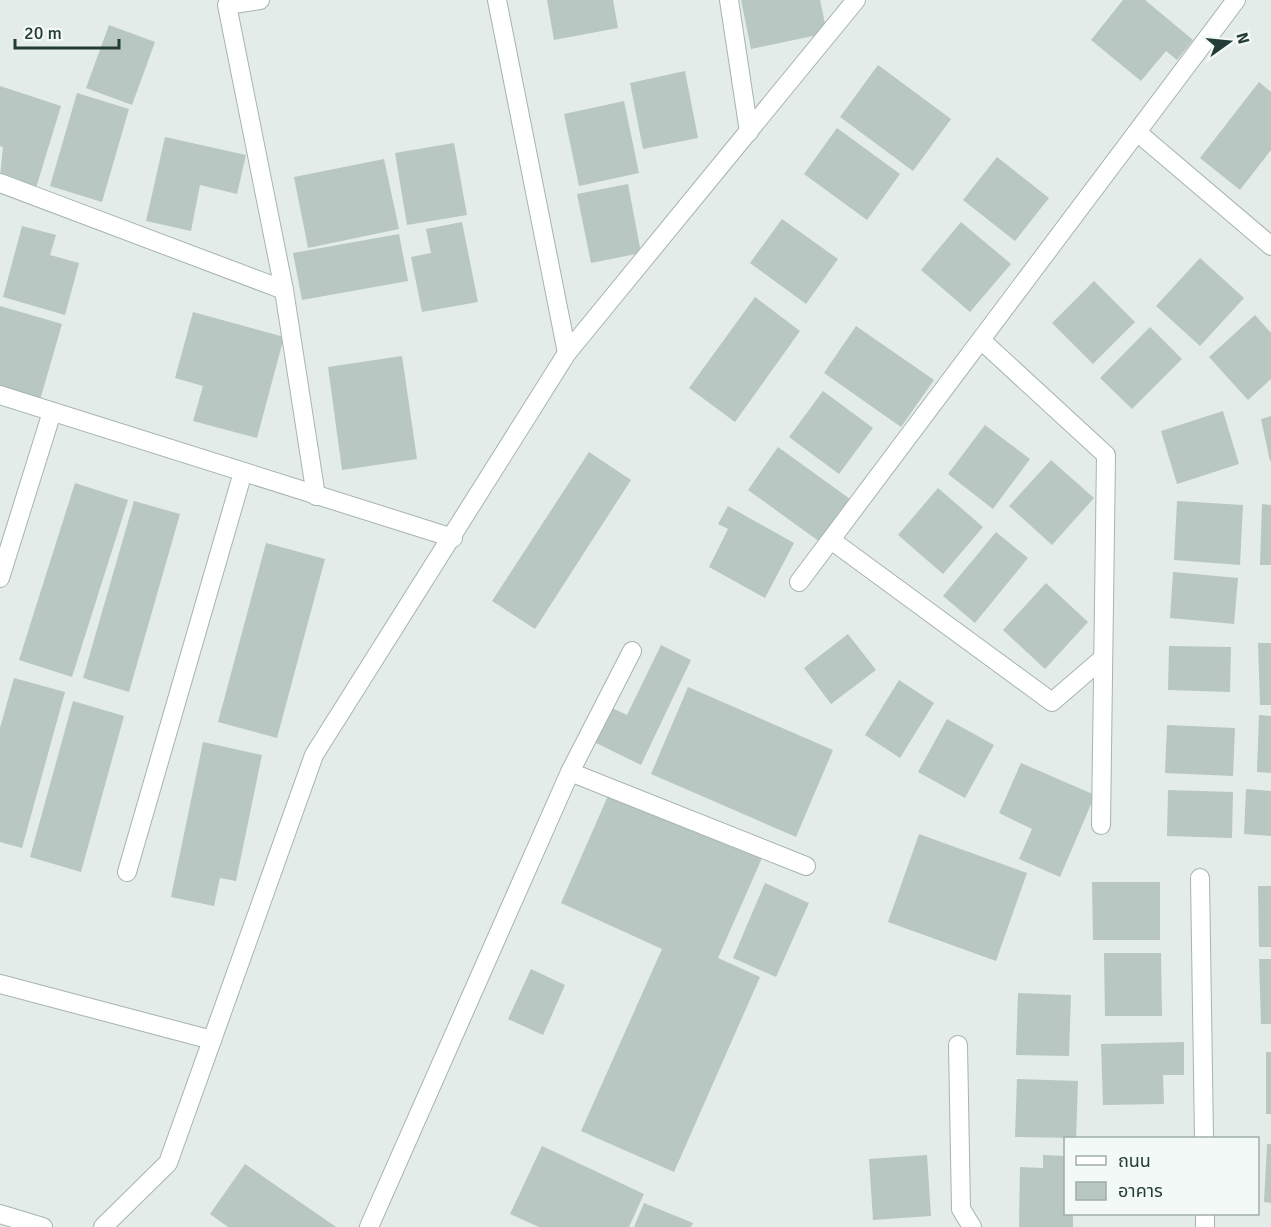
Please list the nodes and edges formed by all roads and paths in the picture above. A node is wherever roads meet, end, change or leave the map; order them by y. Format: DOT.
graph roads {
  1 [pos="260,0"];
  2 [pos="497,0"];
  3 [pos="729,0"];
  4 [pos="856,0"];
  5 [pos="1236,0"];
  6 [pos="220,3"];
  7 [pos="749,132"];
  8 [pos="1137,132"];
  9 [pos="0,183"];
  10 [pos="1271,246"];
  11 [pos="284,290"];
  12 [pos="981,340"];
  13 [pos="567,353"];
  14 [pos="0,395"];
  15 [pos="52,412"];
  16 [pos="243,472"];
  17 [pos="316,496"];
  18 [pos="453,538"];
  19 [pos="831,540"];
  20 [pos="0,579"];
  21 [pos="799,582"];
  22 [pos="632,651"];
  23 [pos="1103,658"];
  24 [pos="570,772"];
  25 [pos="1101,825"];
  26 [pos="806,866"];
  27 [pos="127,872"];
  28 [pos="1200,878"];
  29 [pos="0,984"];
  30 [pos="212,1040"];
  31 [pos="958,1045"];
  32 [pos="1204,1137"];
  33 [pos="0,1214"];
  34 [pos="43,1227"];
  35 [pos="103,1227"];
  36 [pos="369,1227"];
  37 [pos="972,1227"];
  1 -- 6 [label="street"];
  2 -- 13 [label="street"];
  3 -- 7 [label="street"];
  4 -- 7 [label="street"];
  5 -- 8 [label="street"];
  6 -- 11 [label="street"];
  7 -- 13 [label="street"];
  8 -- 10 [label="street"];
  8 -- 12 [label="street"];
  9 -- 11 [label="street"];
  11 -- 17 [label="street"];
  12 -- 19 [label="street"];
  12 -- 23 [label="street"];
  13 -- 18 [label="street"];
  14 -- 15 [label="street"];
  15 -- 16 [label="street"];
  15 -- 20 [label="street"];
  16 -- 17 [label="street"];
  16 -- 27 [label="street"];
  17 -- 18 [label="street"];
  18 -- 30 [label="street"];
  19 -- 21 [label="street"];
  19 -- 23 [label="street"];
  22 -- 24 [label="street"];
  23 -- 25 [label="street"];
  24 -- 26 [label="street"];
  24 -- 36 [label="street"];
  28 -- 32 [label="street"];
  29 -- 30 [label="street"];
  30 -- 35 [label="street"];
  31 -- 37 [label="street"];
  33 -- 34 [label="street"];
}
